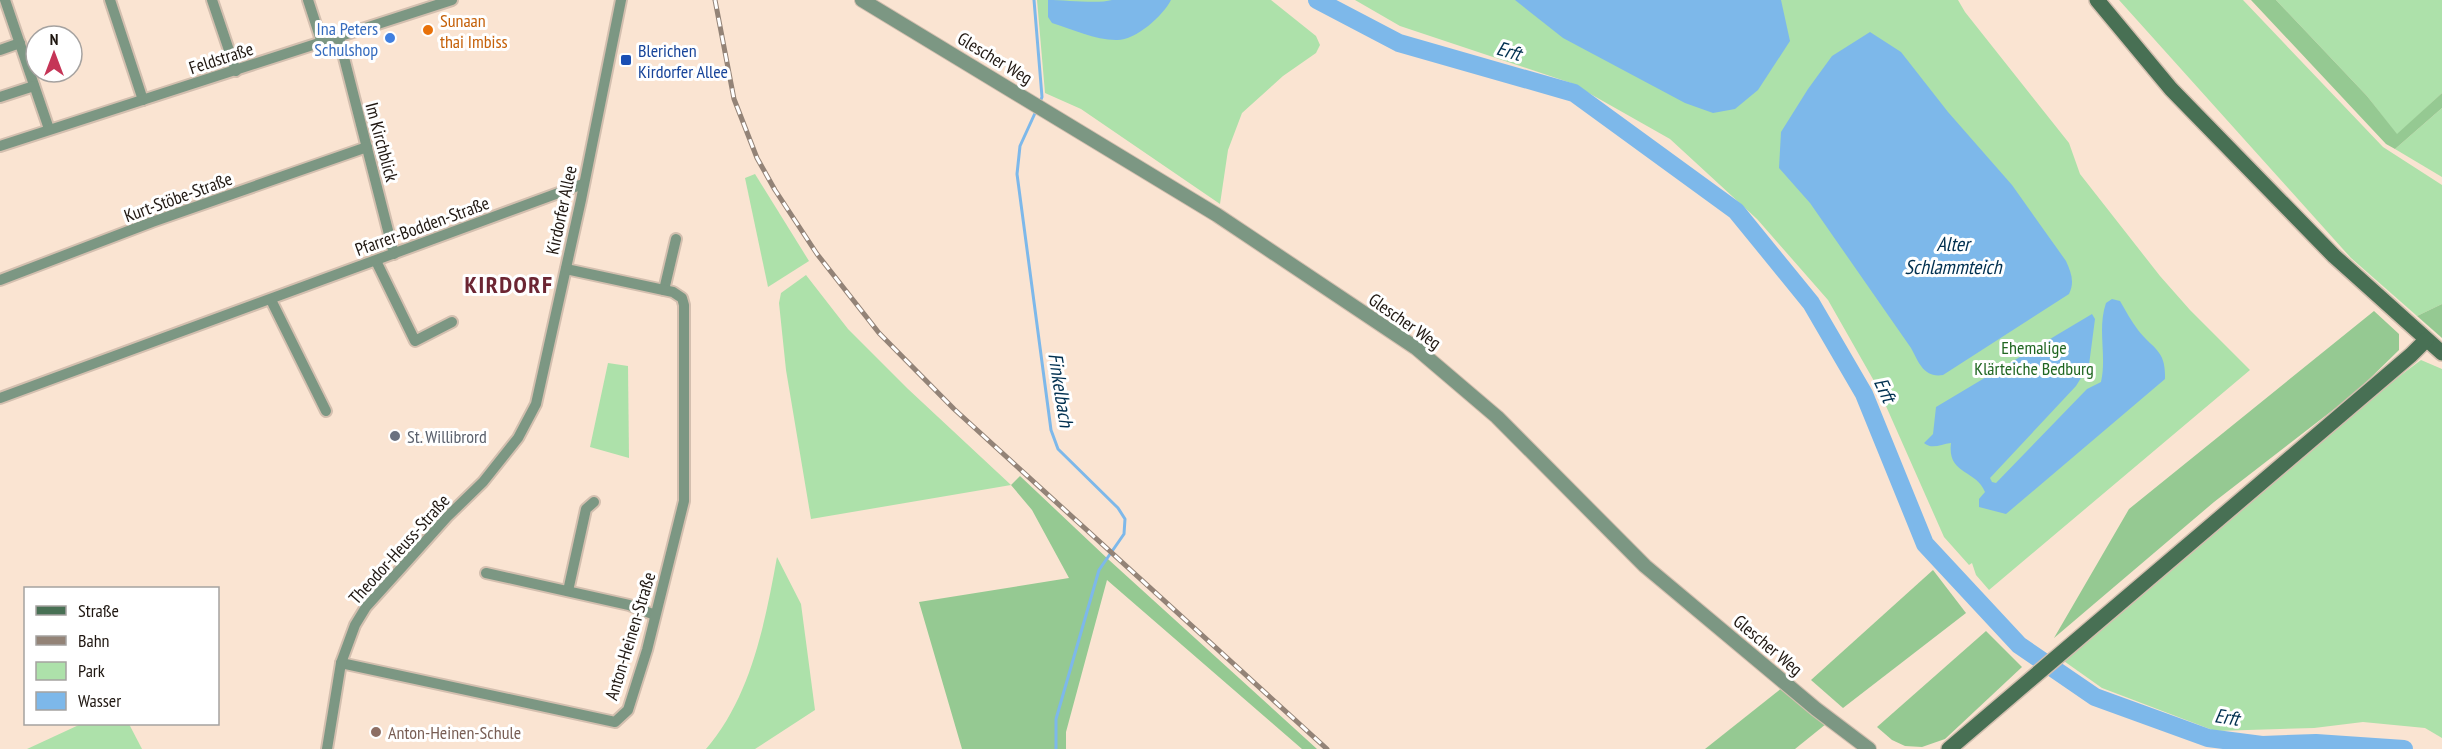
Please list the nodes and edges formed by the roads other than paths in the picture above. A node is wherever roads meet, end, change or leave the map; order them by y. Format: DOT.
graph roads {
  1 [pos="5,0"];
  2 [pos="110,0"];
  3 [pos="212,0"];
  4 [pos="308,0"];
  5 [pos="452,0"];
  6 [pos="621,0"];
  7 [pos="862,0"];
  8 [pos="2097,0"];
  9 [pos="0,3"];
  10 [pos="424,4"];
  11 [pos="339,38"];
  12 [pos="20,43"];
  13 [pos="322,43"];
  14 [pos="0,50"];
  15 [pos="236,71"];
  16 [pos="34,86"];
  17 [pos="0,97"];
  18 [pos="143,100"];
  19 [pos="49,129"];
  20 [pos="0,146"];
  21 [pos="367,147"];
  22 [pos="584,184"];
  23 [pos="676,239"];
  24 [pos="394,254"];
  25 [pos="376,261"];
  26 [pos="566,268"];
  27 [pos="0,280"];
  28 [pos="664,290"];
  29 [pos="271,300"];
  30 [pos="452,322"];
  31 [pos="2426,340"];
  32 [pos="2442,353"];
  33 [pos="0,398"];
  34 [pos="326,411"];
  35 [pos="483,482"];
  36 [pos="594,502"];
  37 [pos="486,573"];
  38 [pos="568,591"];
  39 [pos="655,615"];
  40 [pos="341,663"];
  41 [pos="327,749"];
  42 [pos="1869,749"];
  43 [pos="1948,749"];
  1 -- 9 [label="street"];
  1 -- 12 [label="street"];
  2 -- 18 [label="street"];
  3 -- 15 [label="street"];
  4 -- 13 [label="street"];
  5 -- 10 [label="street, Feldstraße"];
  6 -- 22 [label="street, Kirdorfer Allee"];
  7 -- 42 [label="street, Glescher Weg"];
  8 -- 31 [label="main road"];
  10 -- 11 [label="street, Feldstraße"];
  11 -- 13 [label="street, Feldstraße"];
  11 -- 21 [label="street, Im Kirchblick"];
  12 -- 14 [label="street"];
  12 -- 16 [label="street"];
  13 -- 15 [label="street, Feldstraße"];
  15 -- 18 [label="street, Feldstraße"];
  16 -- 17 [label="street"];
  16 -- 19 [label="street"];
  18 -- 19 [label="street, Feldstraße"];
  19 -- 20 [label="street, Feldstraße"];
  21 -- 24 [label="street, Im Kirchblick"];
  21 -- 27 [label="street, Kurt-Stöbe-Straße"];
  22 -- 24 [label="street, Pfarrer-Bodden-Straße"];
  22 -- 26 [label="street, Kirdorfer Allee"];
  23 -- 28 [label="street"];
  24 -- 25 [label="street, Pfarrer-Bodden-Straße"];
  25 -- 29 [label="street, Pfarrer-Bodden-Straße"];
  25 -- 30 [label="street"];
  26 -- 28 [label="street, Anton-Heinen-Straße"];
  26 -- 35 [label="street, Kirdorfer Allee"];
  28 -- 39 [label="street, Anton-Heinen-Straße"];
  29 -- 33 [label="street, Pfarrer-Bodden-Straße"];
  29 -- 34 [label="street"];
  31 -- 32 [label="main road"];
  31 -- 43 [label="main road"];
  35 -- 40 [label="street, Theodor-Heuss-Straße"];
  36 -- 38 [label="street"];
  37 -- 38 [label="street"];
  38 -- 39 [label="street"];
  39 -- 40 [label="street, Anton-Heinen-Straße"];
  40 -- 41 [label="street, Theodor-Heuss-Straße"];
}
